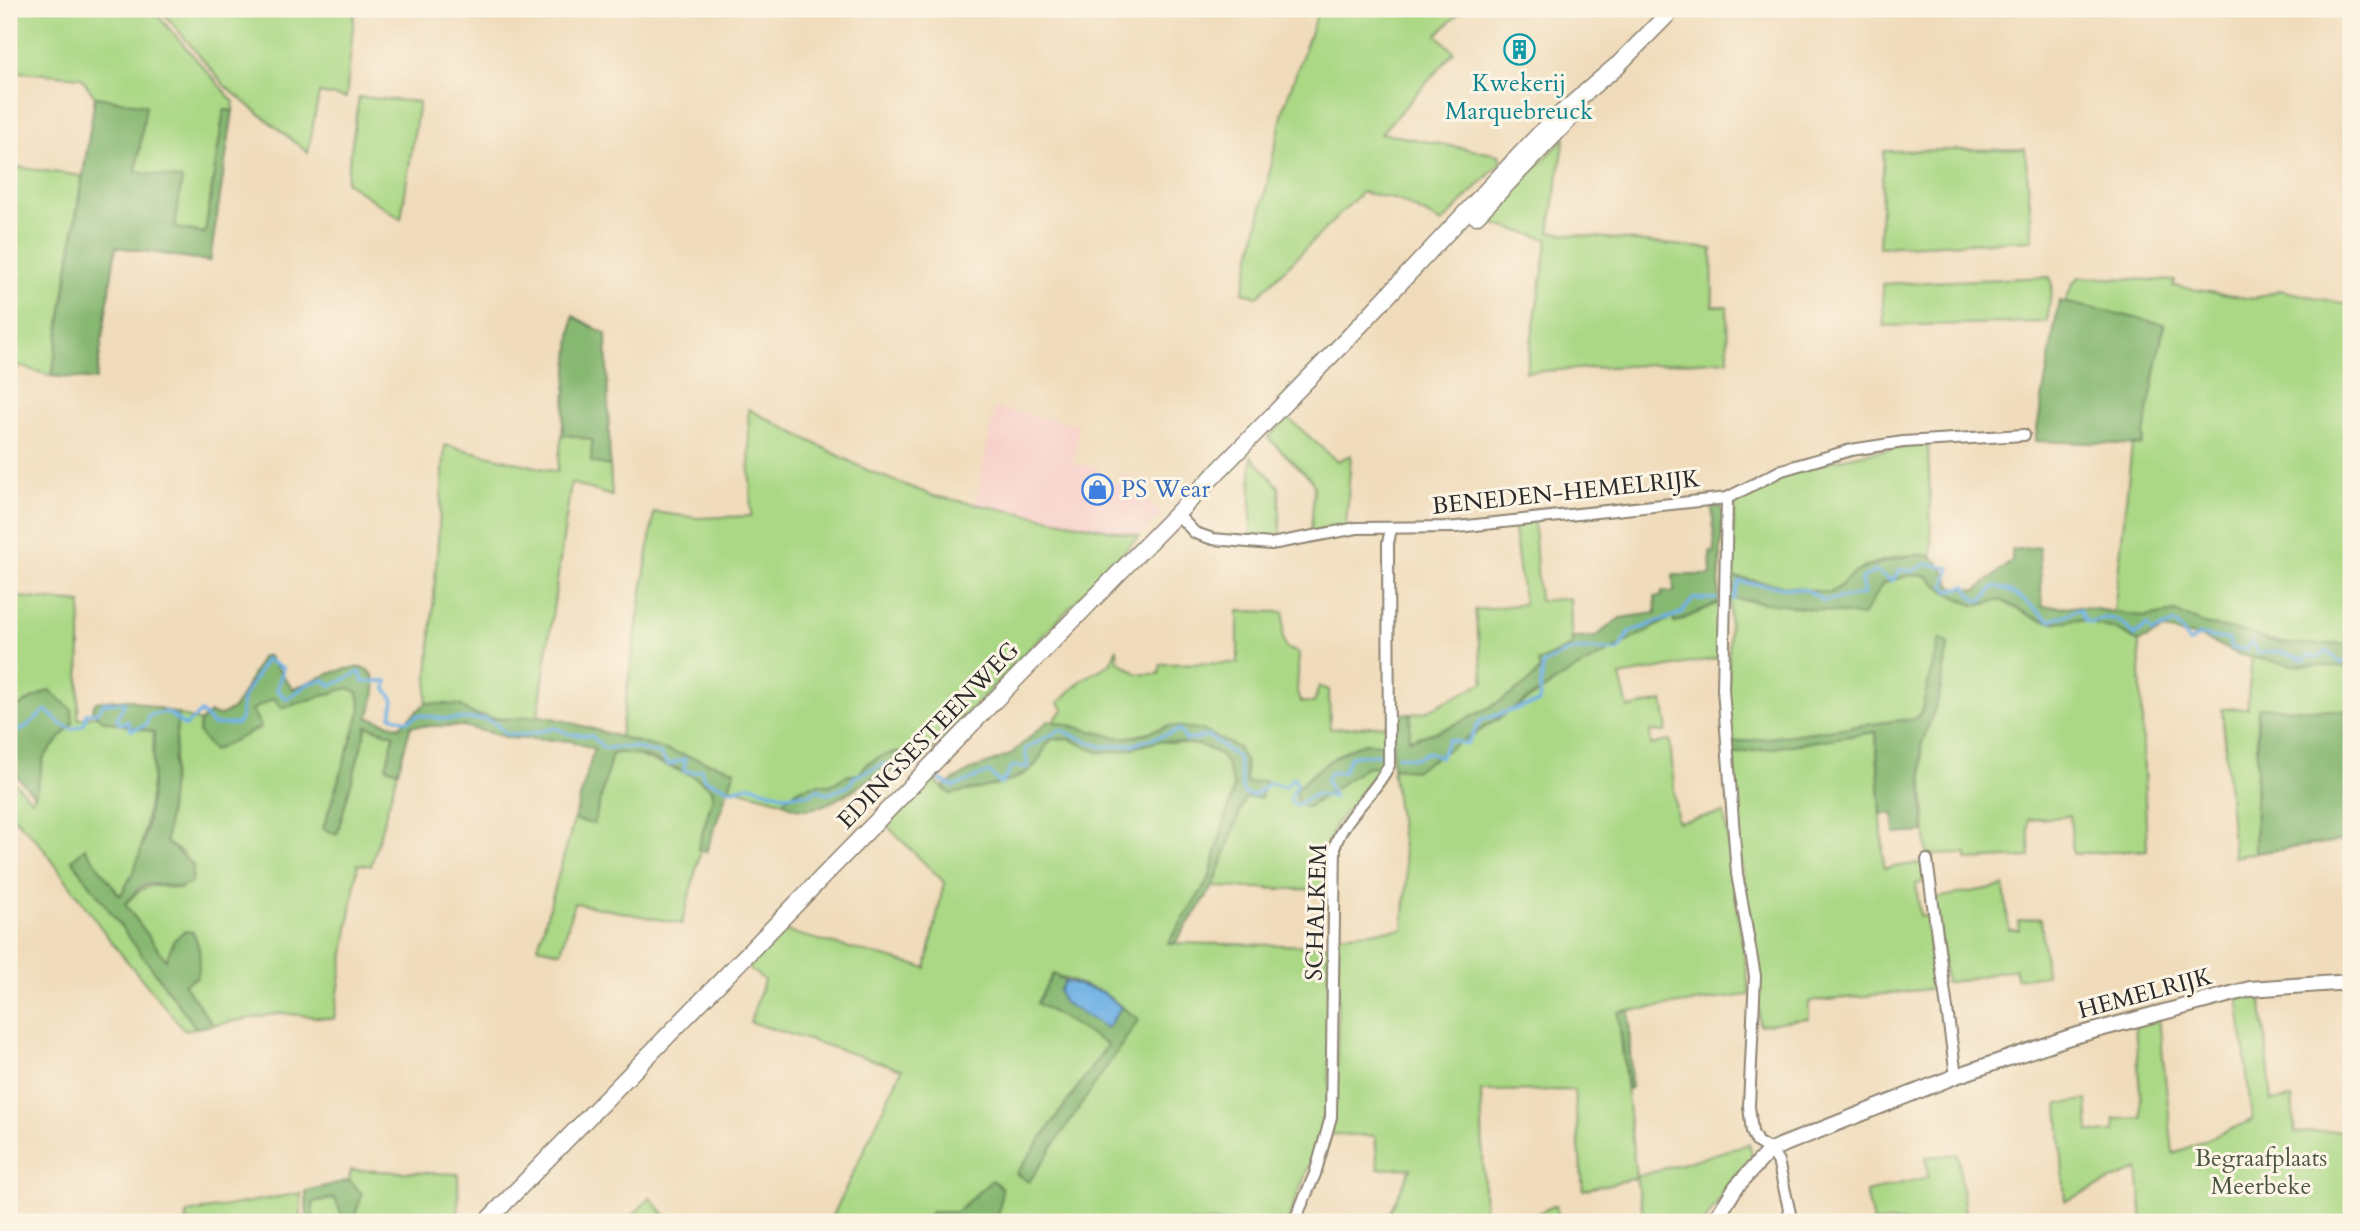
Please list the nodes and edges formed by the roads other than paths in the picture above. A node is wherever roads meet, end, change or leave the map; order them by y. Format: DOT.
graph roads {
  1 [pos="1673,9"];
  2 [pos="2024,435"];
  3 [pos="1727,498"];
  4 [pos="1176,513"];
  5 [pos="1391,529"];
  6 [pos="1927,860"];
  7 [pos="2351,982"];
  8 [pos="1956,1076"];
  9 [pos="1770,1150"];
  10 [pos="486,1222"];
  11 [pos="1294,1222"];
  12 [pos="1714,1222"];
  13 [pos="1792,1222"];
  1 -- 4 [label="main road, EDINGSESTEENWEG"];
  2 -- 3 [label="street"];
  3 -- 5 [label="street, BENEDEN-HEMELRIJK"];
  3 -- 9 [label="street, BENEDEN-HEMELRIJK"];
  4 -- 5 [label="street, BENEDEN-HEMELRIJK"];
  4 -- 10 [label="main road, EDINGSESTEENWEG"];
  5 -- 11 [label="street, SCHALKEM"];
  6 -- 8 [label="street"];
  7 -- 8 [label="street, HEMELRIJK"];
  8 -- 9 [label="street, HEMELRIJK"];
  9 -- 12 [label="street, HEMELRIJK"];
  9 -- 13 [label="street, BENEDEN-HEMELRIJK"];
}
